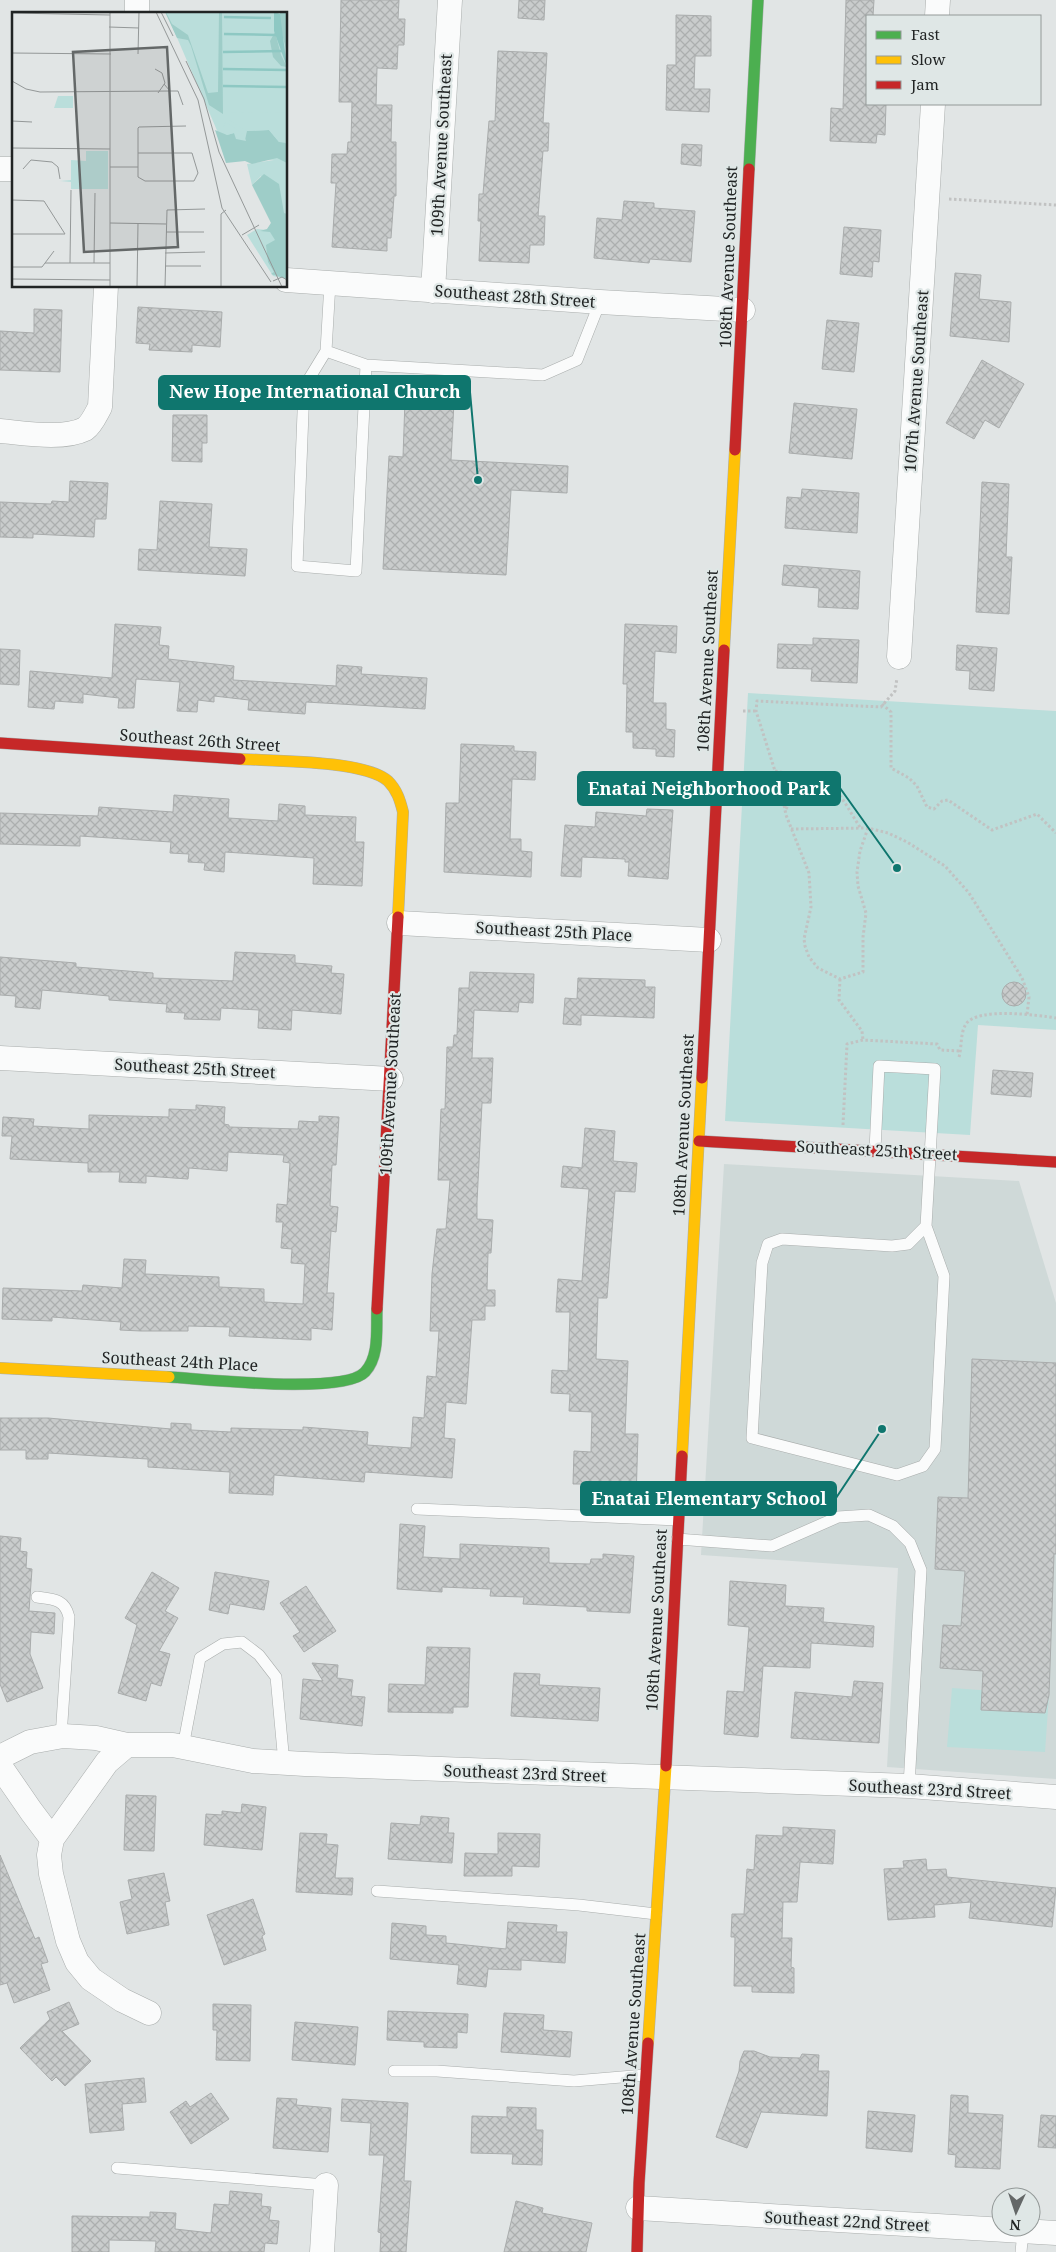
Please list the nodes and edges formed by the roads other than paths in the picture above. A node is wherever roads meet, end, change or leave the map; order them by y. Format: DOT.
graph roads {
  1 [pos="450,0"];
  2 [pos="758,0"];
  3 [pos="938,0"];
  4 [pos="937,15"];
  5 [pos="933,105"];
  6 [pos="288,280"];
  7 [pos="330,284"];
  8 [pos="106,288"];
  9 [pos="433,291"];
  10 [pos="600,302"];
  11 [pos="743,310"];
  12 [pos="326,351"];
  13 [pos="366,365"];
  14 [pos="0,431"];
  15 [pos="899,657"];
  16 [pos="0,744"];
  17 [pos="393,784"];
  18 [pos="399,923"];
  19 [pos="709,940"];
  20 [pos="0,1058"];
  21 [pos="391,1079"];
  22 [pos="699,1141"];
  23 [pos="875,1150"];
  24 [pos="930,1153"];
  25 [pos="1056,1162"];
  26 [pos="926,1226"];
  27 [pos="0,1368"];
  28 [pos="357,1379"];
  29 [pos="417,1509"];
  30 [pos="678,1520"];
  31 [pos="677,1539"];
  32 [pos="37,1597"];
  33 [pos="61,1736"];
  34 [pos="127,1745"];
  35 [pos="183,1747"];
  36 [pos="0,1757"];
  37 [pos="284,1763"];
  38 [pos="0,1766"];
  39 [pos="665,1778"];
  40 [pos="910,1786"];
  41 [pos="1056,1797"];
  42 [pos="52,1839"];
  43 [pos="377,1891"];
  44 [pos="656,1914"];
  45 [pos="150,2013"];
  46 [pos="394,2070"];
  47 [pos="645,2075"];
  48 [pos="117,2168"];
  49 [pos="326,2185"];
  50 [pos="638,2208"];
  51 [pos="1056,2234"];
  52 [pos="1022,2242"];
  53 [pos="322,2252"];
  54 [pos="637,2252"];
  1 -- 9 [label="street, 109th Avenue Southeast"];
  2 -- 11 [label="street, 108th Avenue Southeast"];
  3 -- 4 [label="street"];
  5 -- 15 [label="street, 107th Avenue Southeast"];
  6 -- 7 [label="street, Southeast 28th Street"];
  7 -- 9 [label="street, Southeast 28th Street"];
  7 -- 12 [label="lane"];
  8 -- 14 [label="street"];
  9 -- 10 [label="street, Southeast 28th Street"];
  10 -- 11 [label="street, Southeast 28th Street"];
  10 -- 13 [label="lane"];
  11 -- 19 [label="street, 108th Avenue Southeast"];
  12 -- 13 [label="lane"];
  12 -- 13 [label="lane"];
  16 -- 17 [label="street, Southeast 26th Street"];
  17 -- 18 [label="street, 109th Avenue Southeast"];
  18 -- 19 [label="street, Southeast 25th Place"];
  18 -- 21 [label="street, 109th Avenue Southeast"];
  19 -- 22 [label="street, 108th Avenue Southeast"];
  20 -- 21 [label="street, Southeast 25th Street"];
  21 -- 28 [label="street, 109th Avenue Southeast"];
  22 -- 23 [label="street, Southeast 25th Street"];
  22 -- 30 [label="street, 108th Avenue Southeast"];
  23 -- 24 [label="street, Southeast 25th Street"];
  23 -- 24 [label="lane"];
  24 -- 25 [label="street, Southeast 25th Street"];
  24 -- 26 [label="lane"];
  26 -- 26 [label="lane"];
  27 -- 28 [label="street, Southeast 24th Place"];
  29 -- 30 [label="lane"];
  30 -- 31 [label="street, 108th Avenue Southeast"];
  31 -- 39 [label="street, 108th Avenue Southeast"];
  31 -- 40 [label="lane"];
  32 -- 33 [label="lane"];
  33 -- 34 [label="street, Southeast 23rd Street"];
  33 -- 36 [label="street, Southeast 23rd Street"];
  34 -- 35 [label="street, Southeast 23rd Street"];
  34 -- 42 [label="street"];
  35 -- 37 [label="street, Southeast 23rd Street"];
  35 -- 37 [label="lane"];
  37 -- 39 [label="street, Southeast 23rd Street"];
  38 -- 42 [label="street"];
  39 -- 40 [label="street, Southeast 23rd Street"];
  39 -- 44 [label="street, 108th Avenue Southeast"];
  40 -- 41 [label="street, Southeast 23rd Street"];
  42 -- 45 [label="street"];
  43 -- 44 [label="lane"];
  44 -- 47 [label="street, 108th Avenue Southeast"];
  46 -- 47 [label="lane"];
  47 -- 50 [label="street, 108th Avenue Southeast"];
  48 -- 49 [label="lane"];
  49 -- 53 [label="street"];
  50 -- 52 [label="street, Southeast 22nd Street"];
  50 -- 54 [label="street, 108th Avenue Southeast"];
  51 -- 52 [label="street, Southeast 22nd Street"];
}
